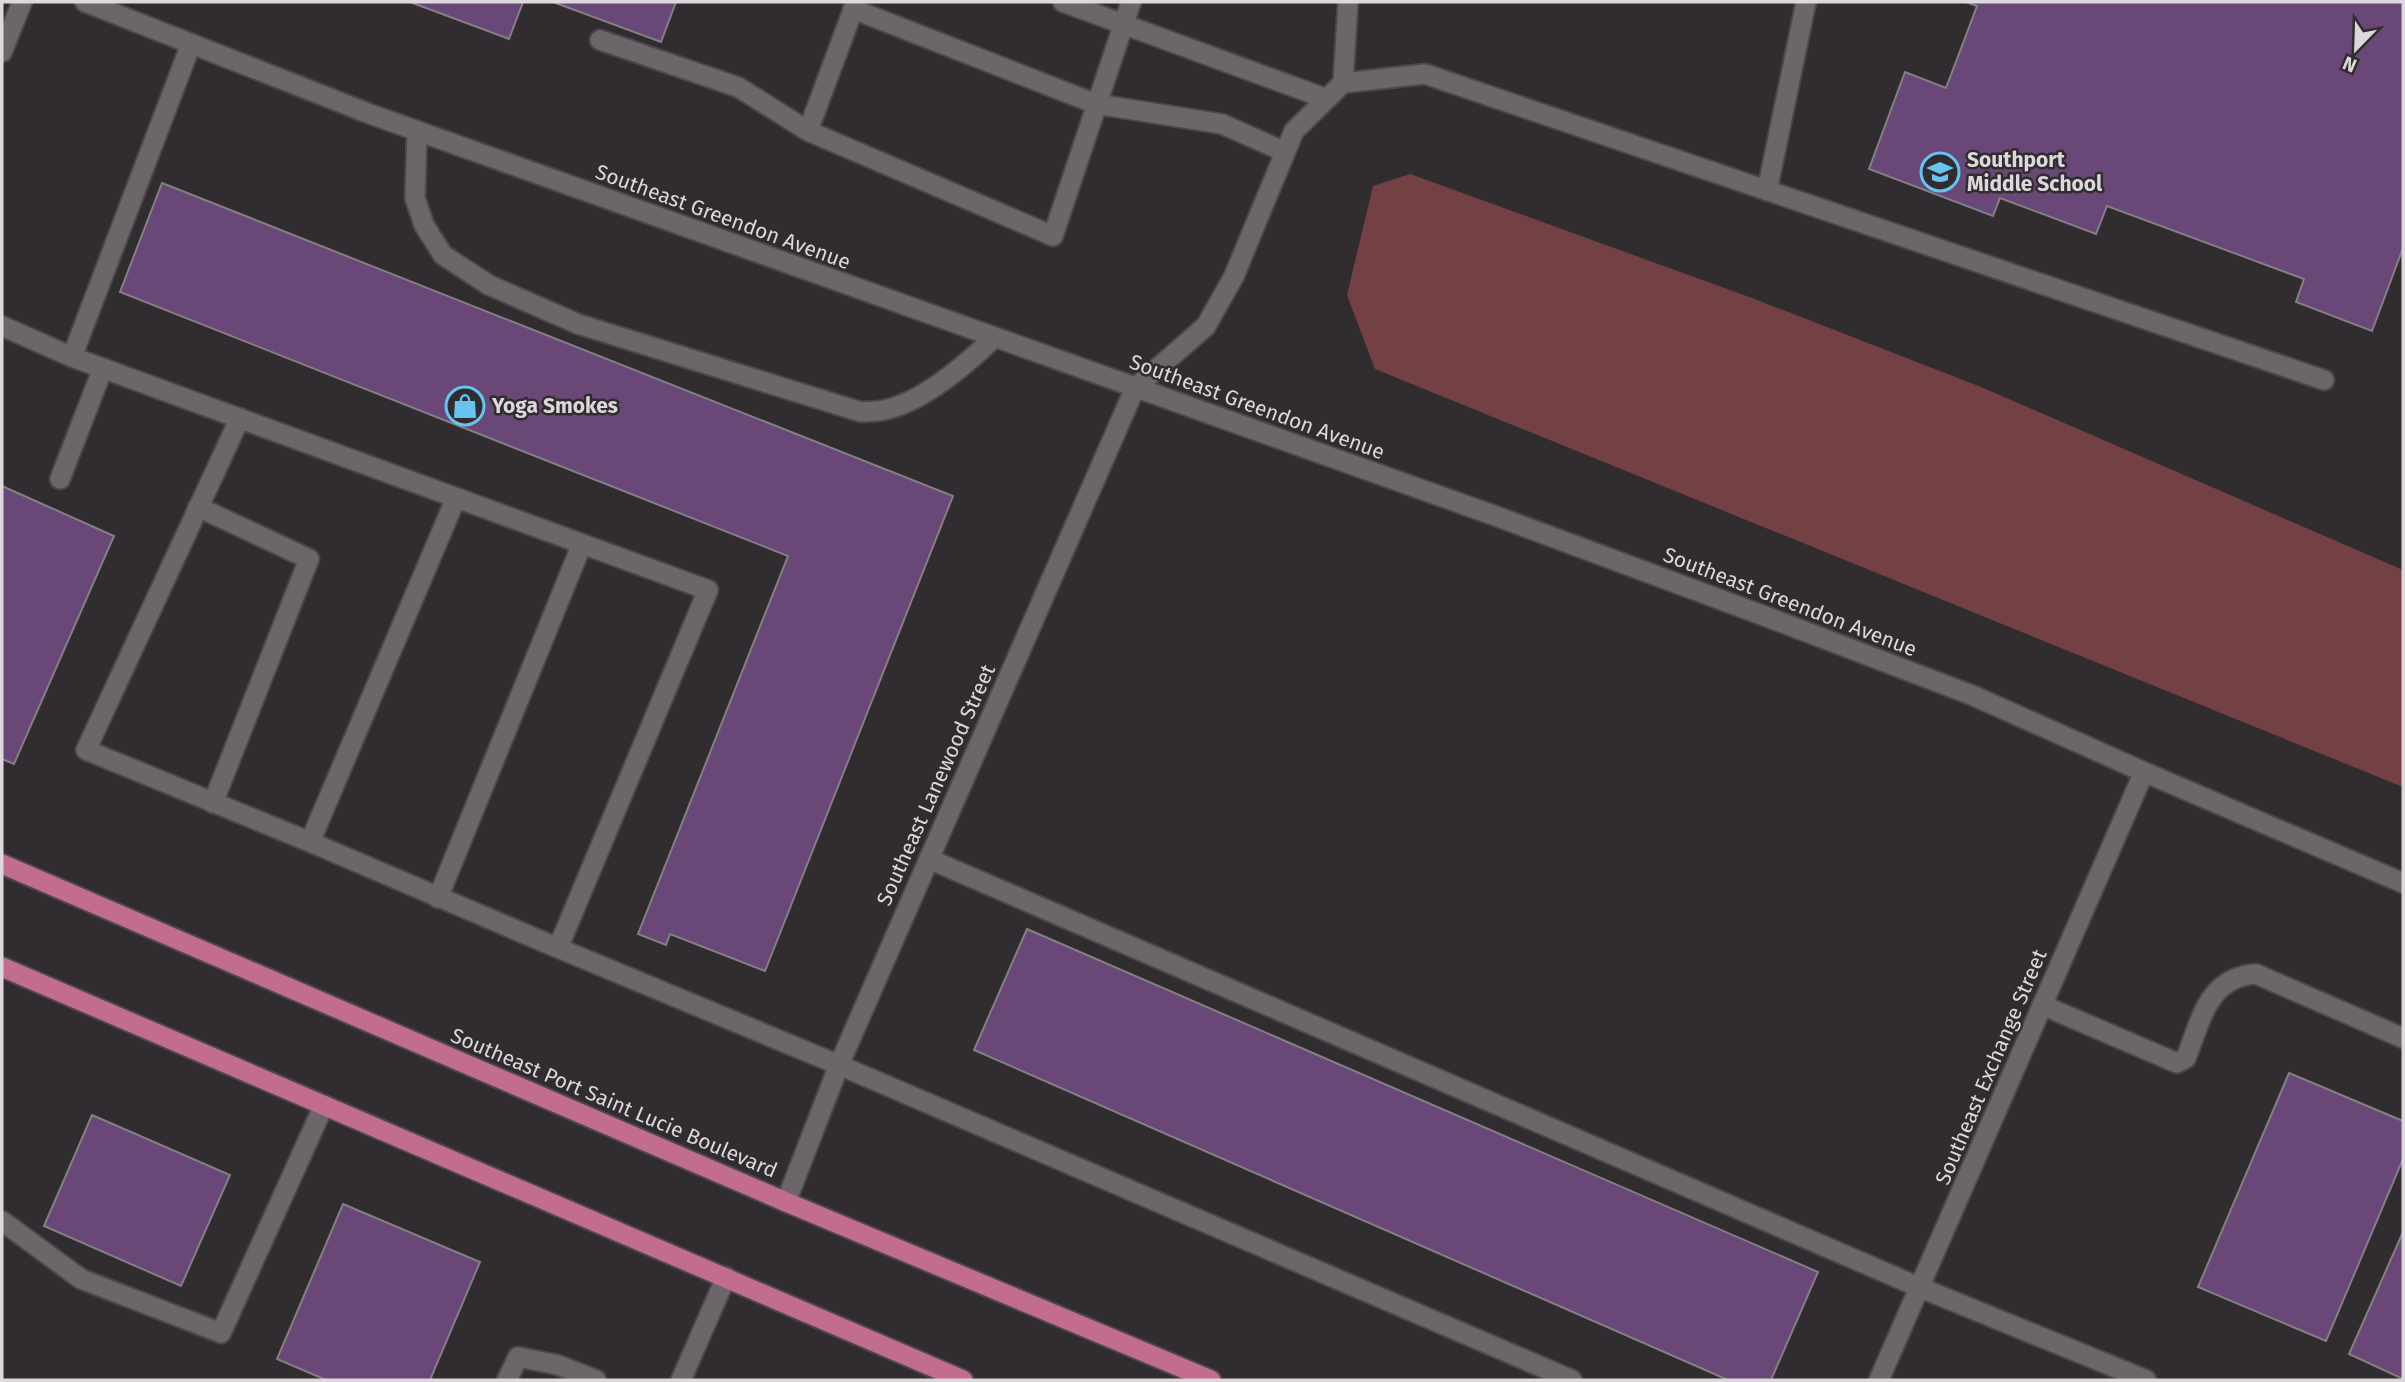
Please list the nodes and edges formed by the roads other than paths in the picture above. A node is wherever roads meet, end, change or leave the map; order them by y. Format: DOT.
graph roads {
  1 [pos="22,2"];
  2 [pos="85,2"];
  3 [pos="1063,2"];
  4 [pos="1131,2"];
  5 [pos="1348,2"];
  6 [pos="1806,2"];
  7 [pos="854,5"];
  8 [pos="1123,22"];
  9 [pos="600,40"];
  10 [pos="191,44"];
  11 [pos="2,52"];
  12 [pos="1343,83"];
  13 [pos="1327,99"];
  14 [pos="1096,104"];
  15 [pos="417,131"];
  16 [pos="808,131"];
  17 [pos="1285,152"];
  18 [pos="1767,191"];
  19 [pos="2,326"];
  20 [pos="994,338"];
  21 [pos="72,357"];
  22 [pos="103,368"];
  23 [pos="2324,380"];
  24 [pos="1135,388"];
  25 [pos="240,418"];
  26 [pos="60,479"];
  27 [pos="456,498"];
  28 [pos="198,507"];
  29 [pos="582,544"];
  30 [pos="2144,772"];
  31 [pos="213,803"];
  32 [pos="310,842"];
  33 [pos="929,859"];
  34 [pos="2,864"];
  35 [pos="2403,883"];
  36 [pos="438,898"];
  37 [pos="558,948"];
  38 [pos="2,967"];
  39 [pos="2042,1006"];
  40 [pos="2403,1038"];
  41 [pos="839,1065"];
  42 [pos="324,1105"];
  43 [pos="786,1202"];
  44 [pos="2,1221"];
  45 [pos="726,1277"];
  46 [pos="1921,1288"];
  47 [pos="508,1380"];
  48 [pos="596,1380"];
  49 [pos="681,1380"];
  50 [pos="963,1380"];
  51 [pos="1211,1380"];
  52 [pos="1572,1380"];
  53 [pos="1879,1380"];
  54 [pos="2146,1380"];
  1 -- 11 [label="street"];
  2 -- 10 [label="street, Southeast Greendon Avenue"];
  3 -- 8 [label="street"];
  4 -- 8 [label="street"];
  5 -- 12 [label="street"];
  6 -- 18 [label="street"];
  7 -- 14 [label="street"];
  7 -- 16 [label="street"];
  8 -- 13 [label="street"];
  8 -- 14 [label="street"];
  9 -- 16 [label="street"];
  10 -- 15 [label="street, Southeast Greendon Avenue"];
  10 -- 21 [label="street"];
  12 -- 13 [label="street"];
  12 -- 18 [label="street"];
  13 -- 17 [label="street"];
  14 -- 16 [label="street"];
  14 -- 17 [label="street"];
  15 -- 20 [label="street, Southeast Greendon Avenue"];
  15 -- 20 [label="street"];
  17 -- 24 [label="street"];
  18 -- 23 [label="street"];
  19 -- 21 [label="street"];
  20 -- 24 [label="street, Southeast Greendon Avenue"];
  21 -- 22 [label="street"];
  22 -- 25 [label="street"];
  22 -- 26 [label="street"];
  24 -- 30 [label="street, Southeast Greendon Avenue"];
  24 -- 33 [label="street, Southeast Lanewood Street"];
  25 -- 27 [label="street"];
  25 -- 28 [label="street"];
  27 -- 29 [label="street"];
  27 -- 32 [label="street"];
  28 -- 31 [label="street"];
  28 -- 31 [label="street"];
  29 -- 36 [label="street"];
  29 -- 37 [label="street"];
  30 -- 35 [label="street, Southeast Greendon Avenue"];
  30 -- 39 [label="street, Southeast Exchange Street"];
  31 -- 32 [label="street"];
  32 -- 36 [label="street"];
  33 -- 41 [label="street, Southeast Lanewood Street"];
  33 -- 46 [label="street"];
  34 -- 43 [label="main road, Southeast Port Saint Lucie Boulevard"];
  36 -- 37 [label="street"];
  37 -- 41 [label="street"];
  38 -- 42 [label="main road"];
  39 -- 40 [label="street"];
  39 -- 46 [label="street, Southeast Exchange Street"];
  41 -- 43 [label="street, Southeast Lanewood Street"];
  41 -- 52 [label="street"];
  42 -- 44 [label="street"];
  42 -- 45 [label="main road"];
  43 -- 51 [label="main road, Southeast Port Saint Lucie Boulevard"];
  45 -- 49 [label="street"];
  45 -- 50 [label="main road"];
  46 -- 53 [label="street, Southeast Exchange Street"];
  46 -- 54 [label="street"];
  47 -- 48 [label="street"];
}
